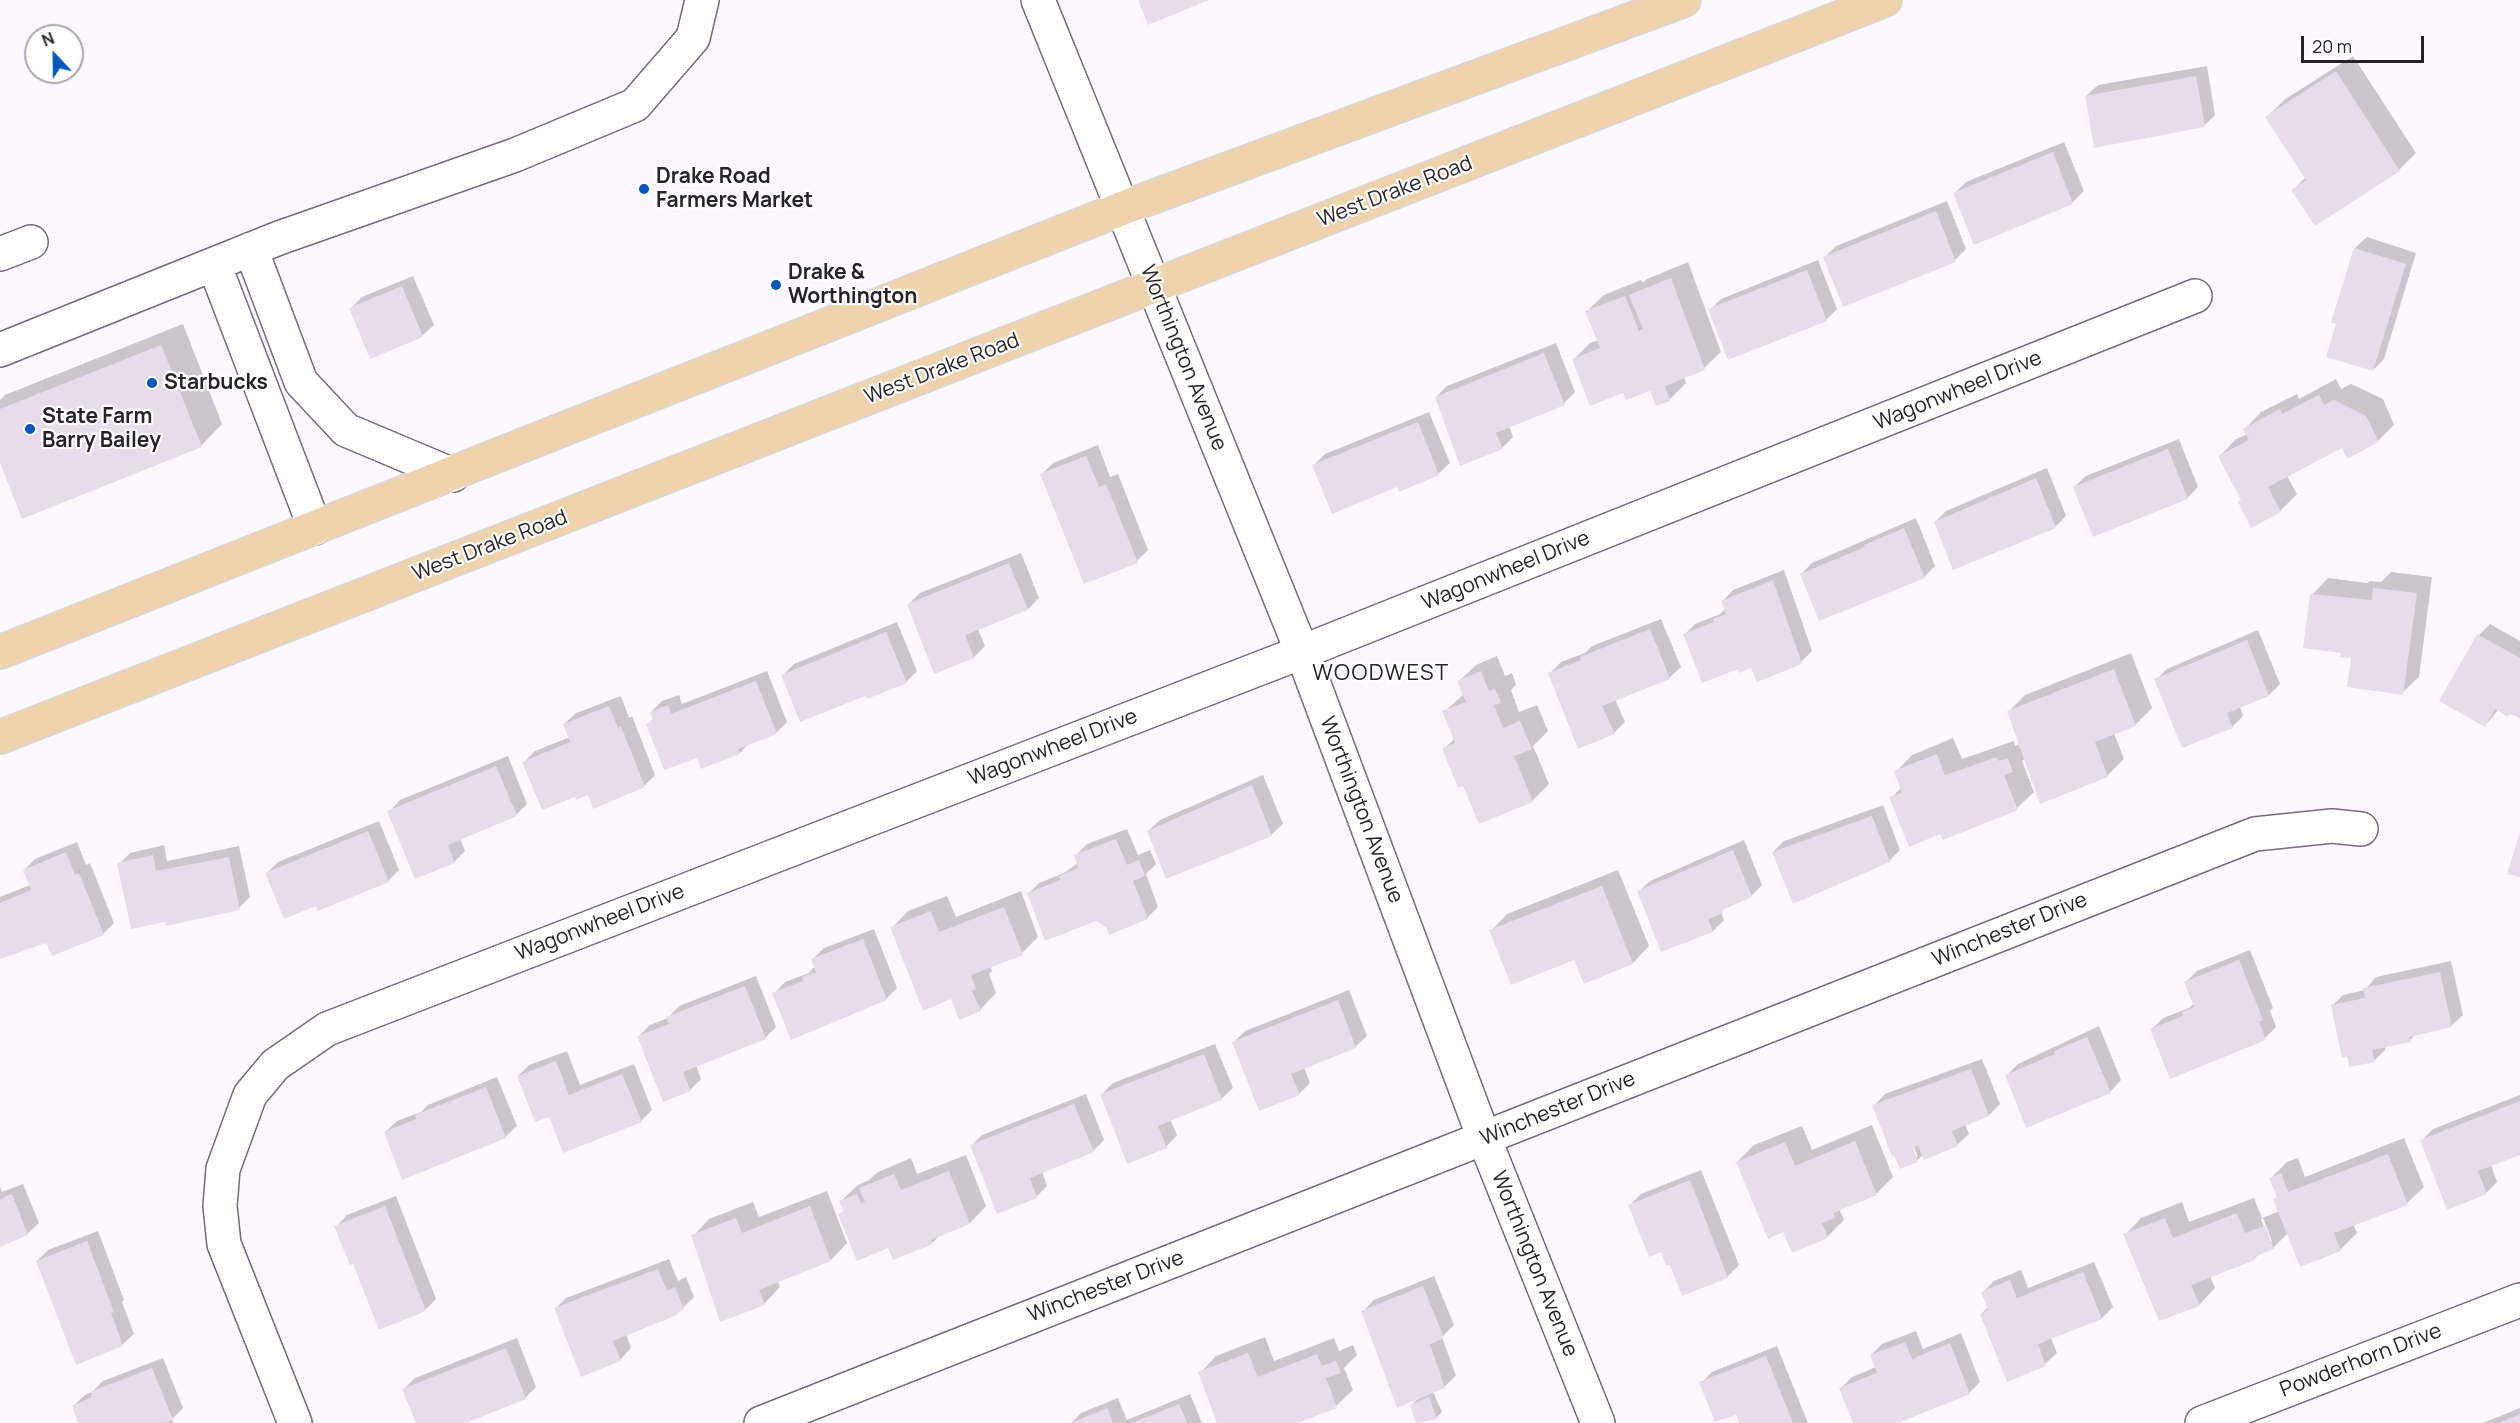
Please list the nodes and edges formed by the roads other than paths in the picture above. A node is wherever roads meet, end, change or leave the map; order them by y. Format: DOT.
graph roads {
  1 [pos="702,0"];
  2 [pos="1038,0"];
  3 [pos="1684,0"];
  4 [pos="1885,0"];
  5 [pos="1123,208"];
  6 [pos="31,242"];
  7 [pos="251,249"];
  8 [pos="0,254"];
  9 [pos="214,264"];
  10 [pos="1153,287"];
  11 [pos="2195,296"];
  12 [pos="0,350"];
  13 [pos="453,475"];
  14 [pos="315,528"];
  15 [pos="0,652"];
  16 [pos="1302,652"];
  17 [pos="0,737"];
  18 [pos="2361,829"];
  19 [pos="1484,1138"];
  20 [pos="2520,1300"];
  21 [pos="295,1423"];
  22 [pos="761,1423"];
  23 [pos="1598,1423"];
  24 [pos="2202,1423"];
  1 -- 7 [label="street"];
  2 -- 5 [label="street, Worthington Avenue"];
  3 -- 5 [label="main road"];
  4 -- 10 [label="main road, West Drake Road"];
  5 -- 10 [label="street, Worthington Avenue"];
  5 -- 13 [label="main road"];
  6 -- 8 [label="street"];
  7 -- 9 [label="street"];
  7 -- 13 [label="street"];
  9 -- 12 [label="street"];
  9 -- 14 [label="street"];
  10 -- 16 [label="street, Worthington Avenue"];
  10 -- 17 [label="main road, West Drake Road"];
  11 -- 16 [label="street, Wagonwheel Drive"];
  13 -- 14 [label="main road"];
  14 -- 15 [label="main road"];
  16 -- 19 [label="street, Worthington Avenue"];
  16 -- 21 [label="street, Wagonwheel Drive"];
  18 -- 19 [label="street, Winchester Drive"];
  19 -- 22 [label="street, Winchester Drive"];
  19 -- 23 [label="street, Worthington Avenue"];
  20 -- 24 [label="street, Powderhorn Drive"];
}
